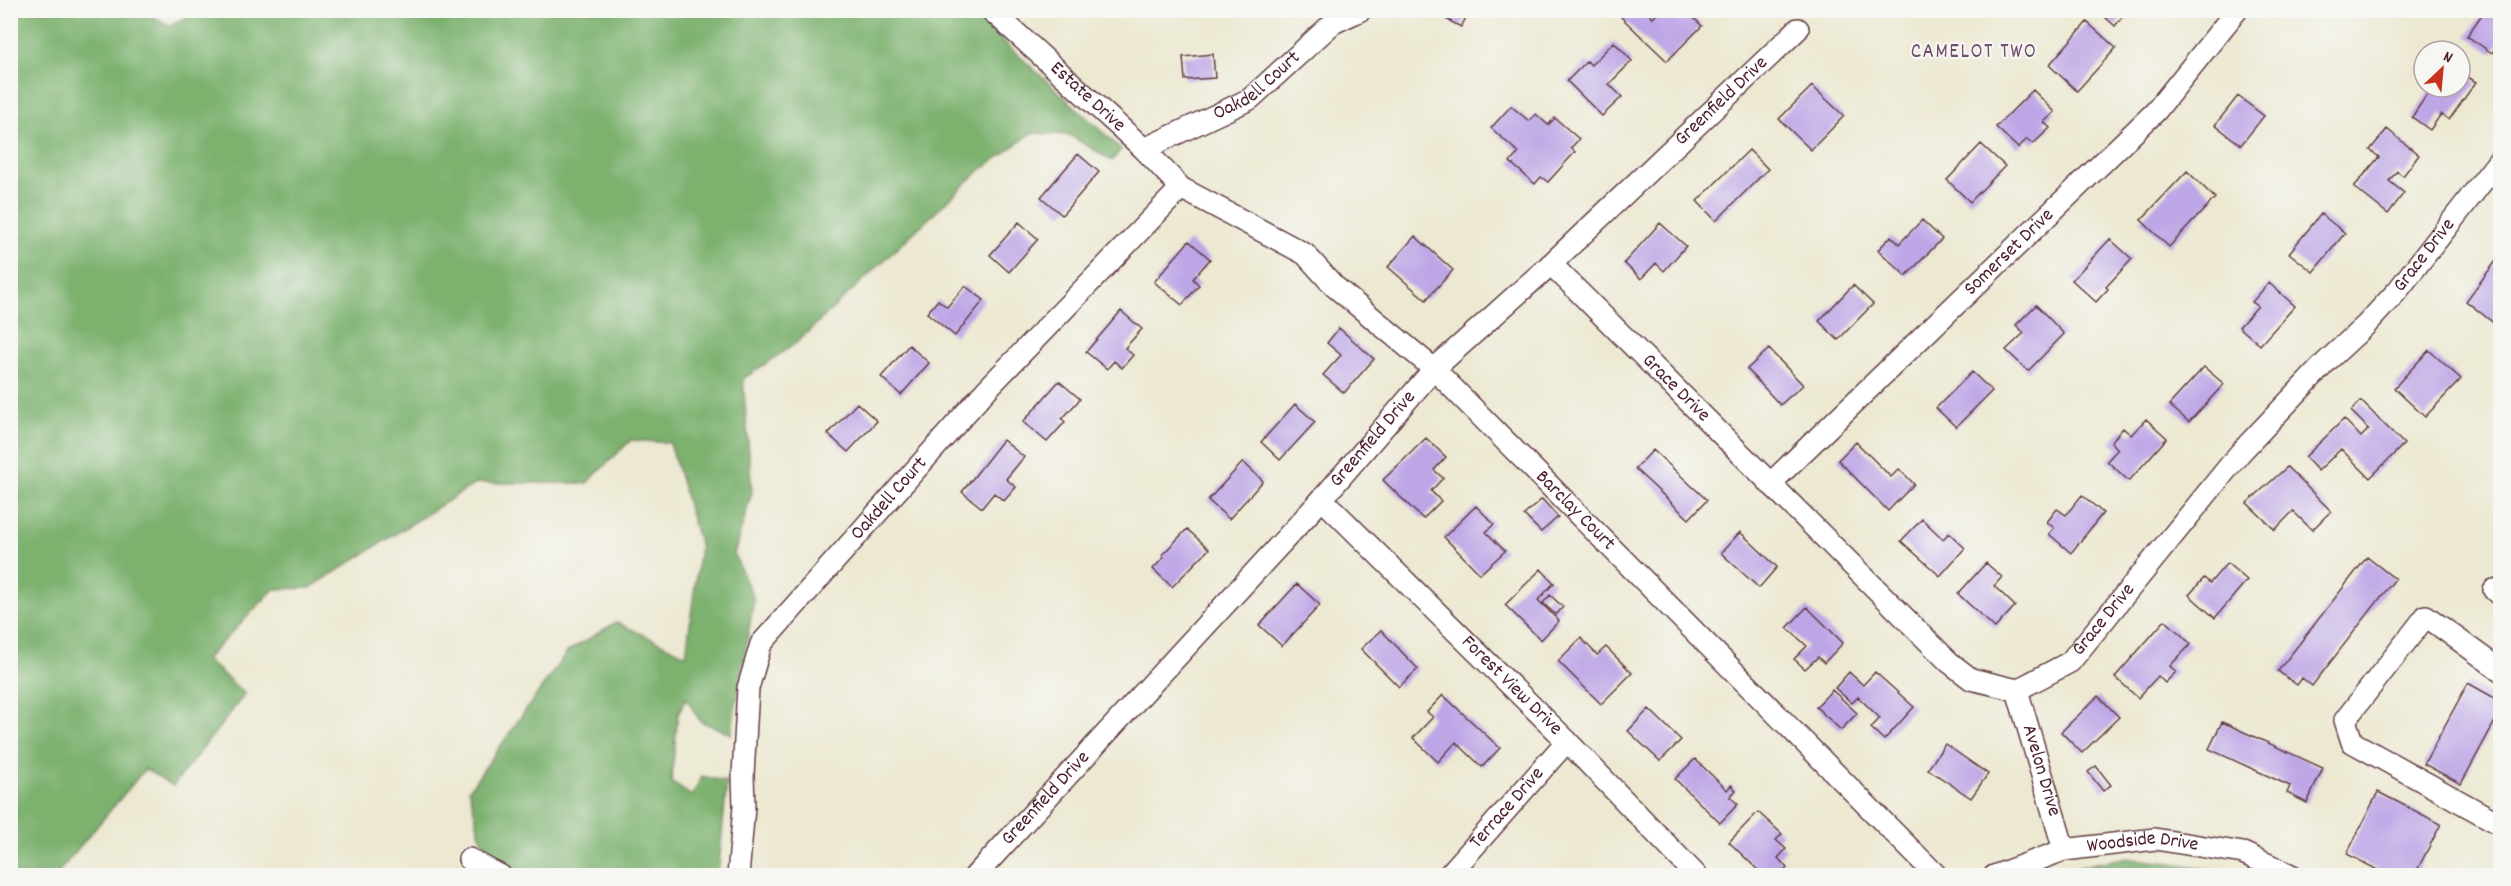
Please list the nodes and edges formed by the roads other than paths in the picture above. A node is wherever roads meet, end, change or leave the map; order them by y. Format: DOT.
graph roads {
  1 [pos="991,10"];
  2 [pos="1361,10"];
  3 [pos="2237,10"];
  4 [pos="1798,29"];
  5 [pos="1144,149"];
  6 [pos="2500,159"];
  7 [pos="1181,188"];
  8 [pos="1551,264"];
  9 [pos="1434,369"];
  10 [pos="1770,484"];
  11 [pos="1322,499"];
  12 [pos="2500,670"];
  13 [pos="2017,690"];
  14 [pos="1567,741"];
  15 [pos="2500,824"];
  16 [pos="2064,850"];
  17 [pos="469,859"];
  18 [pos="501,876"];
  19 [pos="738,876"];
  20 [pos="975,876"];
  21 [pos="1448,876"];
  22 [pos="1697,876"];
  23 [pos="1937,876"];
  24 [pos="1994,876"];
  25 [pos="2293,876"];
  1 -- 5 [label="street, Estate Drive"];
  2 -- 5 [label="street, Oakdell Court"];
  3 -- 10 [label="street, Somerset Drive"];
  4 -- 8 [label="street, Greenfield Drive"];
  5 -- 7 [label="street, Estate Drive"];
  6 -- 13 [label="street, Grace Drive"];
  7 -- 9 [label="street, Barclay Court"];
  7 -- 19 [label="street, Oakdell Court"];
  8 -- 9 [label="street, Greenfield Drive"];
  8 -- 10 [label="street, Grace Drive"];
  9 -- 11 [label="street, Greenfield Drive"];
  9 -- 23 [label="street, Barclay Court"];
  10 -- 13 [label="street, Grace Drive"];
  11 -- 14 [label="street, Forest View Drive"];
  11 -- 20 [label="street, Greenfield Drive"];
  12 -- 15 [label="street"];
  13 -- 16 [label="street, Avelon Drive"];
  14 -- 21 [label="street, Terrace Drive"];
  14 -- 22 [label="street, Forest View Drive"];
  16 -- 24 [label="street, Woodside Drive"];
  16 -- 25 [label="street, Woodside Drive"];
  17 -- 18 [label="street"];
}
